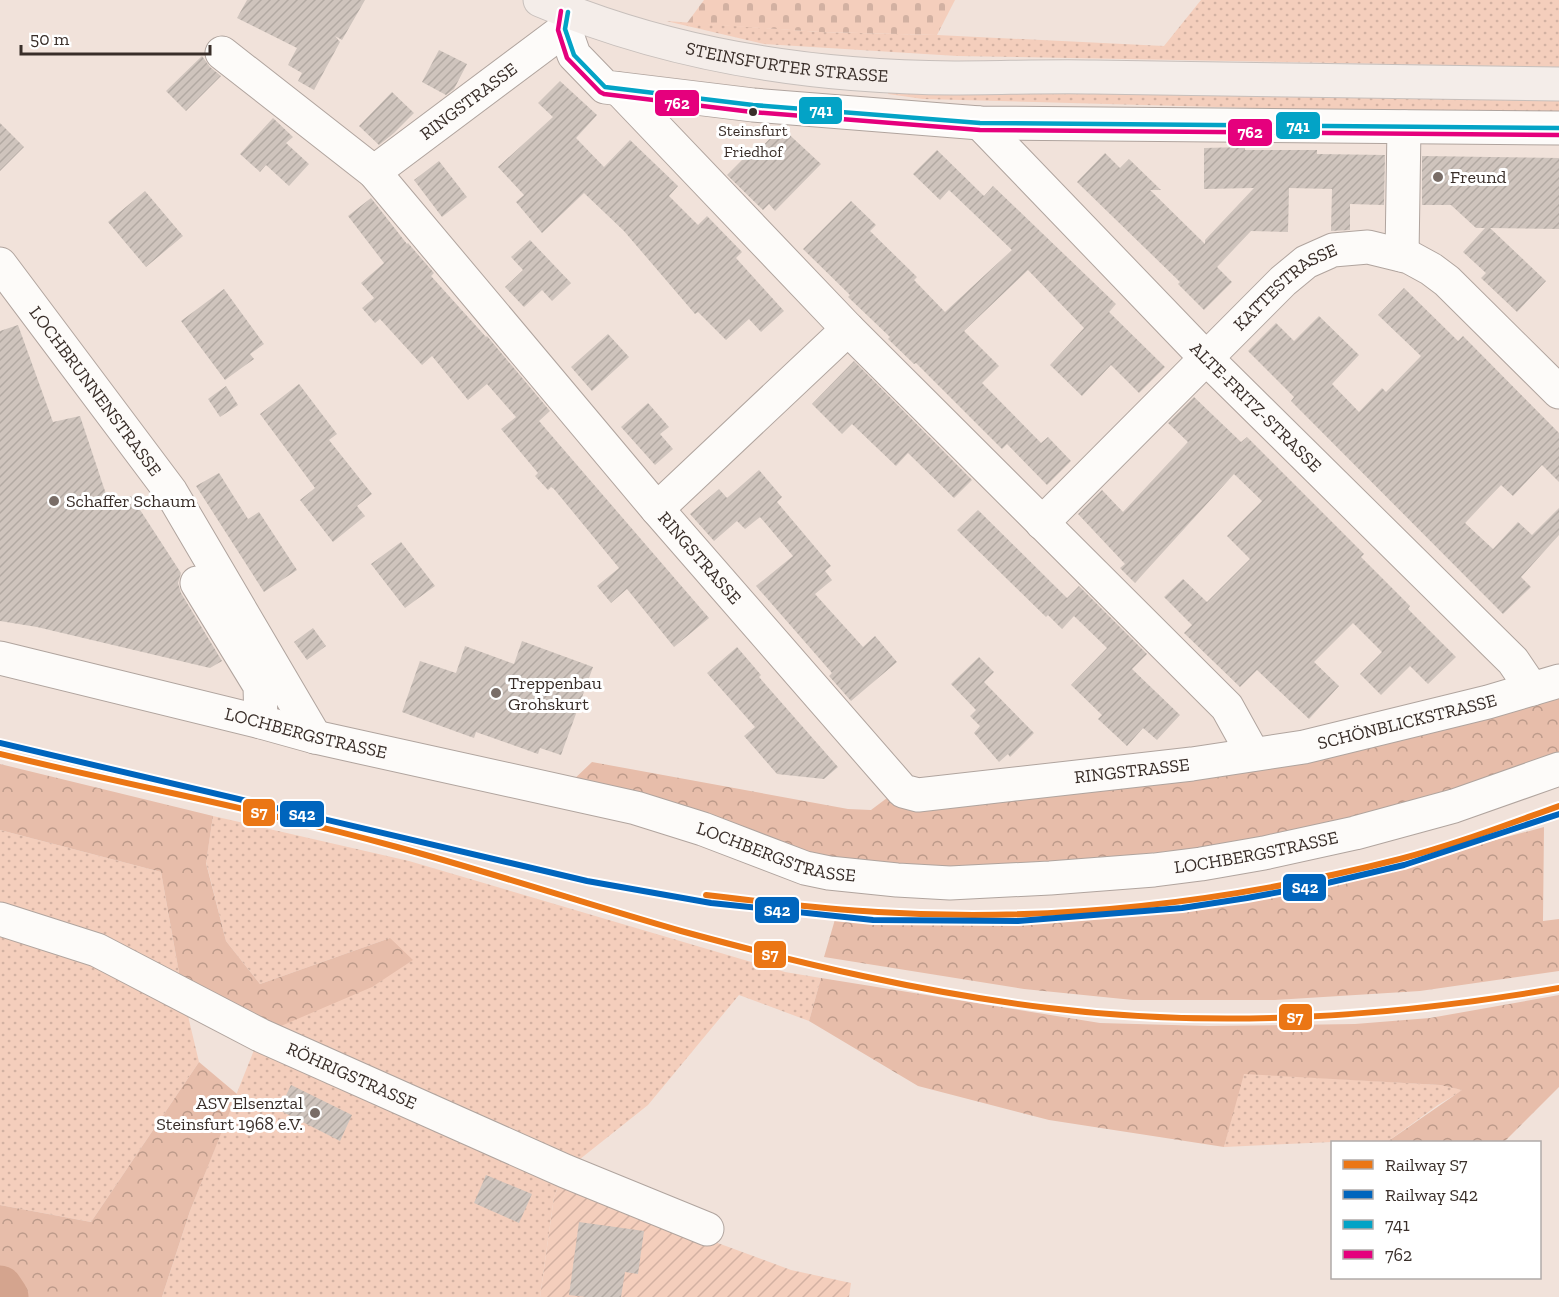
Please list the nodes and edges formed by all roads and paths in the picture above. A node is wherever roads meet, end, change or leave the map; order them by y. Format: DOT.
graph roads {
  1 [pos="558,14"];
  2 [pos="222,53"];
  3 [pos="1559,84"];
  4 [pos="619,89"];
  5 [pos="980,123"];
  6 [pos="1404,127"];
  7 [pos="1559,129"];
  8 [pos="374,172"];
  9 [pos="1402,255"];
  10 [pos="6,284"];
  11 [pos="848,329"];
  12 [pos="1205,357"];
  13 [pos="1559,393"];
  14 [pos="657,509"];
  15 [pos="1042,523"];
  16 [pos="197,583"];
  17 [pos="0,658"];
  18 [pos="1545,685"];
  19 [pos="261,722"];
  20 [pos="315,737"];
  21 [pos="1253,754"];
  22 [pos="1559,769"];
  23 [pos="0,919"];
  24 [pos="706,1229"];
  1 -- 3 [label="main road, STEINSFURTER STRASSE"];
  1 -- 4 [label="street"];
  1 -- 8 [label="street, RINGSTRASSE"];
  2 -- 8 [label="street, RINGSTRASSE"];
  4 -- 5 [label="street"];
  4 -- 11 [label="street"];
  5 -- 6 [label="street"];
  5 -- 12 [label="street, ALTE-FRITZ-STRASSE"];
  6 -- 7 [label="street"];
  6 -- 9 [label="street"];
  8 -- 14 [label="street, RINGSTRASSE"];
  9 -- 12 [label="street, KATTESTRASSE"];
  9 -- 13 [label="street, KATTESTRASSE"];
  10 -- 20 [label="street, LOCHBRUNNENSTRASSE"];
  11 -- 14 [label="street"];
  11 -- 15 [label="street"];
  12 -- 15 [label="street, KATTESTRASSE"];
  12 -- 18 [label="street, ALTE-FRITZ-STRASSE"];
  14 -- 21 [label="street, RINGSTRASSE"];
  15 -- 21 [label="street"];
  16 -- 19 [label="street"];
  17 -- 19 [label="street, LOCHBERGSTRASSE"];
  18 -- 21 [label="street, SCHÖNBLICKSTRASSE"];
  19 -- 20 [label="street, LOCHBERGSTRASSE"];
  20 -- 22 [label="street, LOCHBERGSTRASSE"];
  23 -- 24 [label="street, RÖHRIGSTRASSE"];
}
